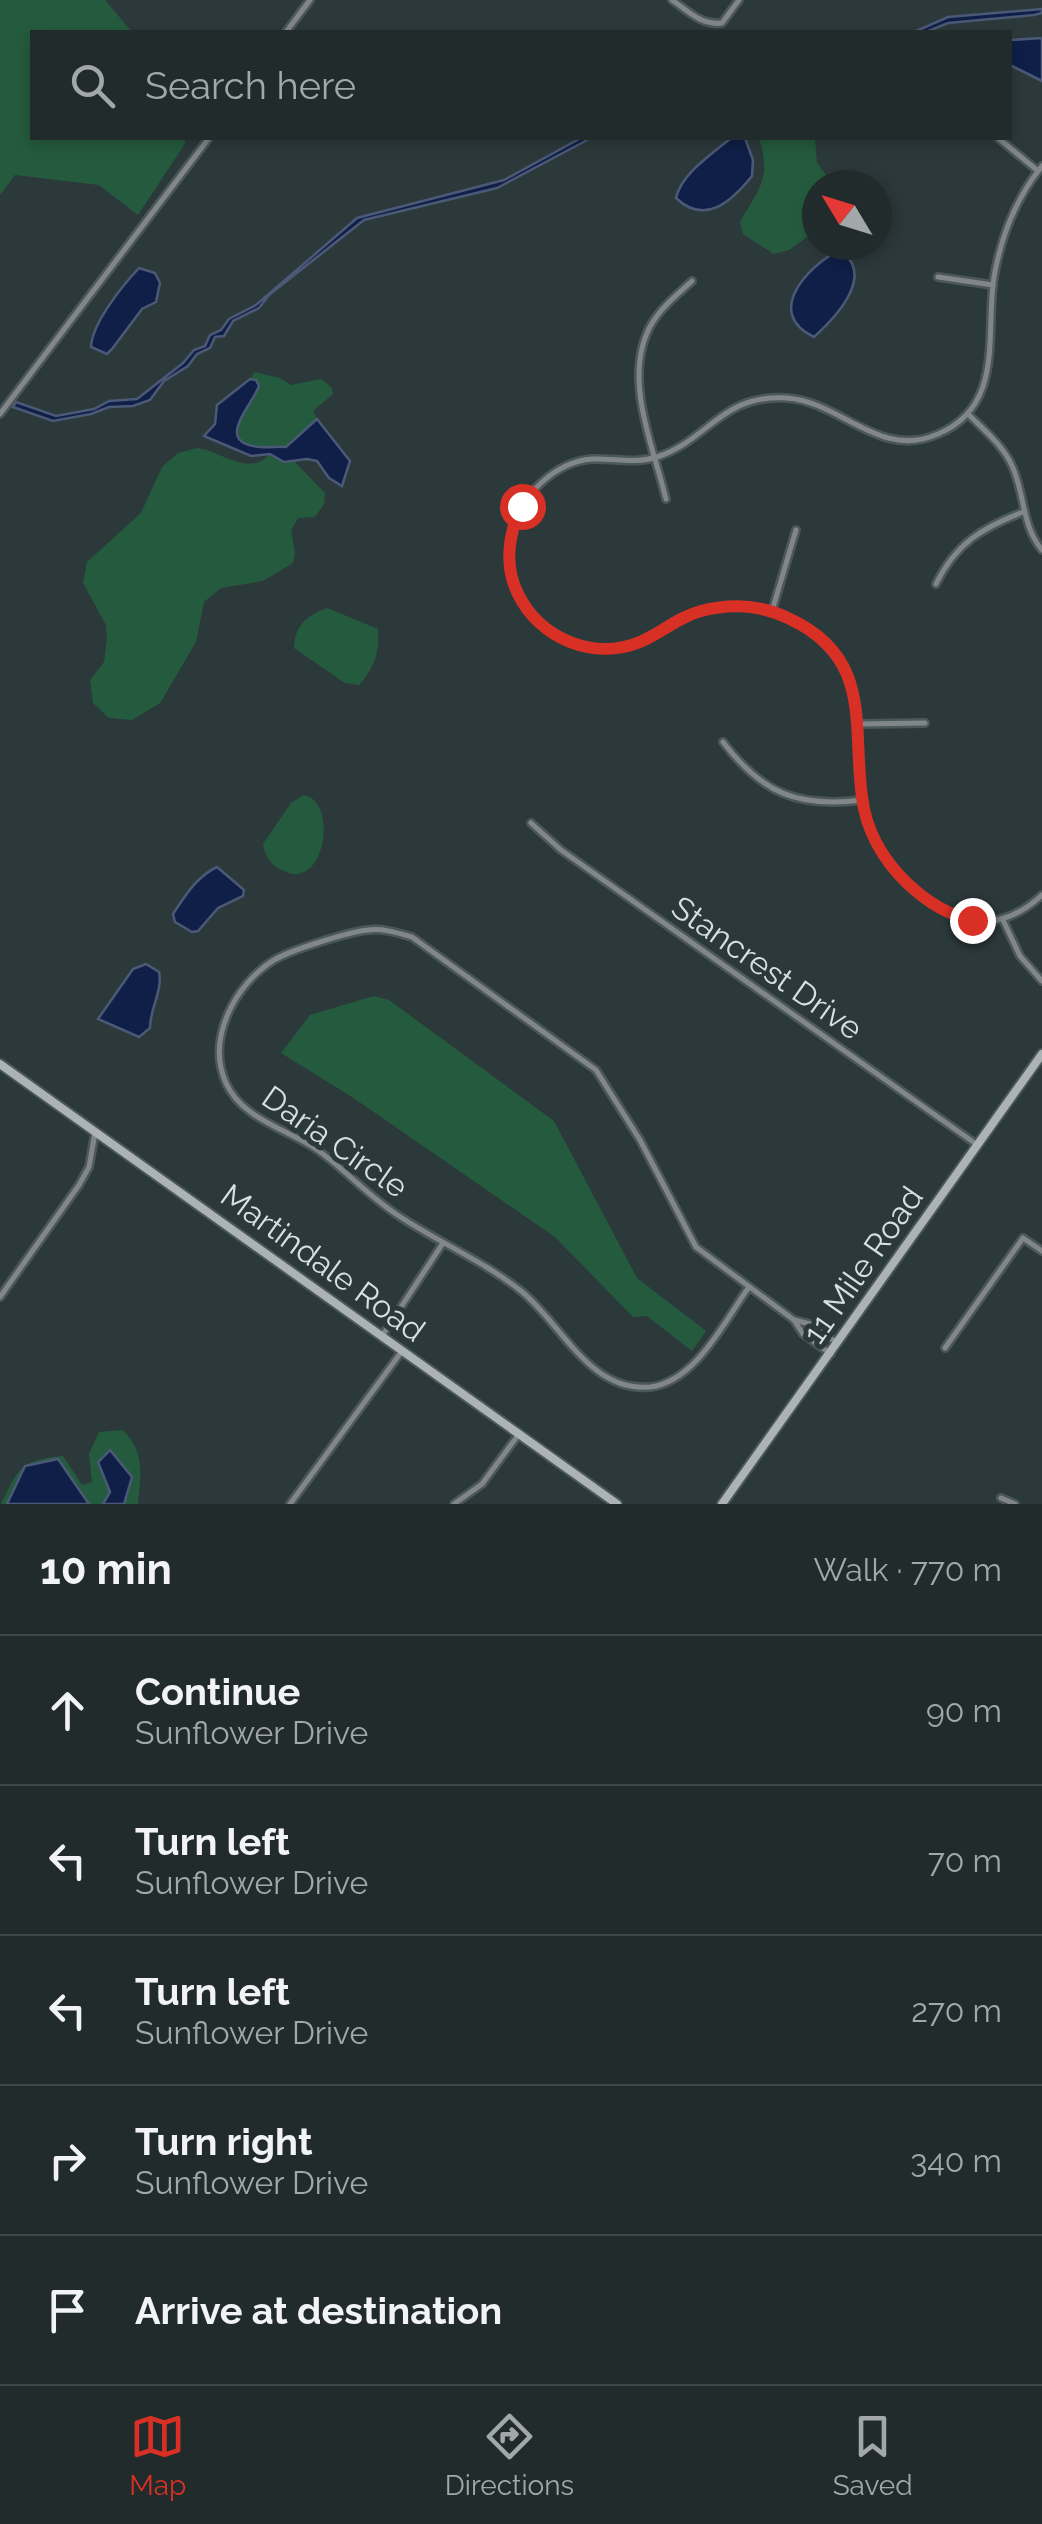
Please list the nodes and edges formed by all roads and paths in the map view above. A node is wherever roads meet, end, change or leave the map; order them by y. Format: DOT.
graph roads {
  1 [pos="310,0"];
  2 [pos="672,0"];
  3 [pos="739,0"];
  4 [pos="288,30"];
  5 [pos="206,140"];
  6 [pos="1001,140"];
  7 [pos="1040,169"];
  8 [pos="938,278"];
  9 [pos="692,281"];
  10 [pos="993,285"];
  11 [pos="0,414"];
  12 [pos="968,414"];
  13 [pos="656,457"];
  14 [pos="666,499"];
  15 [pos="1024,512"];
  16 [pos="796,530"];
  17 [pos="1042,550"];
  18 [pos="936,584"];
  19 [pos="772,610"];
  20 [pos="925,723"];
  21 [pos="860,724"];
  22 [pos="723,742"];
  23 [pos="862,800"];
  24 [pos="531,823"];
  25 [pos="1042,896"];
  26 [pos="1003,920"];
  27 [pos="1042,981"];
  28 [pos="1042,1054"];
  29 [pos="0,1064"];
  30 [pos="96,1130"];
  31 [pos="978,1146"];
  32 [pos="443,1244"];
  33 [pos="1042,1250"];
  34 [pos="749,1288"];
  35 [pos="0,1298"];
  36 [pos="794,1320"];
  37 [pos="382,1336"];
  38 [pos="838,1343"];
  39 [pos="945,1348"];
  40 [pos="402,1351"];
  41 [pos="830,1354"];
  42 [pos="519,1434"];
  43 [pos="1001,1498"];
  44 [pos="290,1504"];
  45 [pos="454,1504"];
  46 [pos="617,1504"];
  47 [pos="722,1504"];
  48 [pos="1014,1504"];
  1 -- 4 [label="street"];
  2 -- 3 [label="street"];
  5 -- 11 [label="street"];
  6 -- 7 [label="street"];
  7 -- 10 [label="street"];
  8 -- 10 [label="street"];
  9 -- 13 [label="street"];
  10 -- 12 [label="street"];
  12 -- 13 [label="street"];
  12 -- 15 [label="street"];
  13 -- 14 [label="street"];
  13 -- 19 [label="street"];
  15 -- 17 [label="street"];
  15 -- 18 [label="street"];
  16 -- 19 [label="street"];
  19 -- 21 [label="street"];
  20 -- 21 [label="street"];
  21 -- 23 [label="street"];
  22 -- 23 [label="street"];
  23 -- 26 [label="street"];
  24 -- 31 [label="street, Stancrest Drive"];
  25 -- 26 [label="street"];
  26 -- 27 [label="street"];
  28 -- 31 [label="street, 11 Mile Road"];
  29 -- 30 [label="street, Martindale Road"];
  30 -- 35 [label="street"];
  30 -- 37 [label="street, Martindale Road"];
  31 -- 38 [label="street, 11 Mile Road"];
  32 -- 34 [label="street, Daria Circle"];
  32 -- 34 [label="street, Daria Circle"];
  32 -- 37 [label="street"];
  33 -- 39 [label="street"];
  34 -- 36 [label="street, Daria Circle"];
  36 -- 38 [label="street, Daria Circle"];
  36 -- 41 [label="street, Daria Circle"];
  37 -- 40 [label="street, Martindale Road"];
  38 -- 41 [label="street, 11 Mile Road"];
  40 -- 42 [label="street, Martindale Road"];
  40 -- 44 [label="street"];
  41 -- 47 [label="street, 11 Mile Road"];
  42 -- 45 [label="street"];
  42 -- 46 [label="street, Martindale Road"];
  43 -- 48 [label="street"];
}
